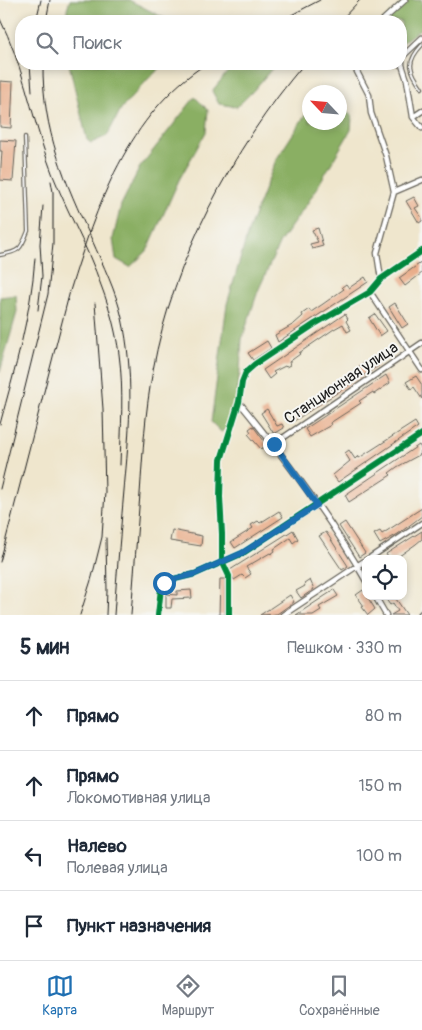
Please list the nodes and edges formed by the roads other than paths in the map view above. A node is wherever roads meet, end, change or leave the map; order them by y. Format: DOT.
graph roads {
  1 [pos="405,0"];
  2 [pos="389,15"];
  3 [pos="422,38"];
  4 [pos="422,45"];
  5 [pos="407,52"];
  6 [pos="356,70"];
  7 [pos="404,70"];
  8 [pos="422,88"];
  9 [pos="422,111"];
  10 [pos="413,117"];
  11 [pos="422,128"];
  12 [pos="25,137"];
  13 [pos="422,180"];
  14 [pos="394,192"];
  15 [pos="422,251"];
  16 [pos="0,255"];
  17 [pos="381,279"];
  18 [pos="370,292"];
  19 [pos="422,343"];
  20 [pos="410,351"];
  21 [pos="422,370"];
  22 [pos="239,402"];
  23 [pos="422,434"];
  24 [pos="274,444"];
  25 [pos="317,505"];
  26 [pos="422,523"];
  27 [pos="373,555"];
  28 [pos="222,561"];
  29 [pos="362,562"];
  30 [pos="357,566"];
  31 [pos="362,574"];
  32 [pos="377,600"];
  33 [pos="158,615"];
  34 [pos="229,615"];
  35 [pos="283,615"];
  36 [pos="386,615"];
  1 -- 2 [label="street"];
  3 -- 5 [label="street"];
  4 -- 8 [label="lane"];
  6 -- 14 [label="street"];
  7 -- 10 [label="street"];
  9 -- 10 [label="street"];
  10 -- 11 [label="street"];
  12 -- 16 [label="lane"];
  13 -- 14 [label="street"];
  14 -- 17 [label="street"];
  15 -- 17 [label="street"];
  17 -- 18 [label="street"];
  18 -- 20 [label="street"];
  18 -- 22 [label="street"];
  19 -- 20 [label="street, Станционная улица"];
  20 -- 21 [label="street"];
  20 -- 24 [label="street, Станционная улица"];
  22 -- 24 [label="street"];
  22 -- 28 [label="street"];
  23 -- 25 [label="street"];
  24 -- 25 [label="street"];
  25 -- 28 [label="street"];
  25 -- 30 [label="street"];
  26 -- 27 [label="street"];
  28 -- 33 [label="street"];
  28 -- 34 [label="street"];
  29 -- 30 [label="street"];
  30 -- 31 [label="street"];
  30 -- 35 [label="street"];
  32 -- 36 [label="street"];
}
